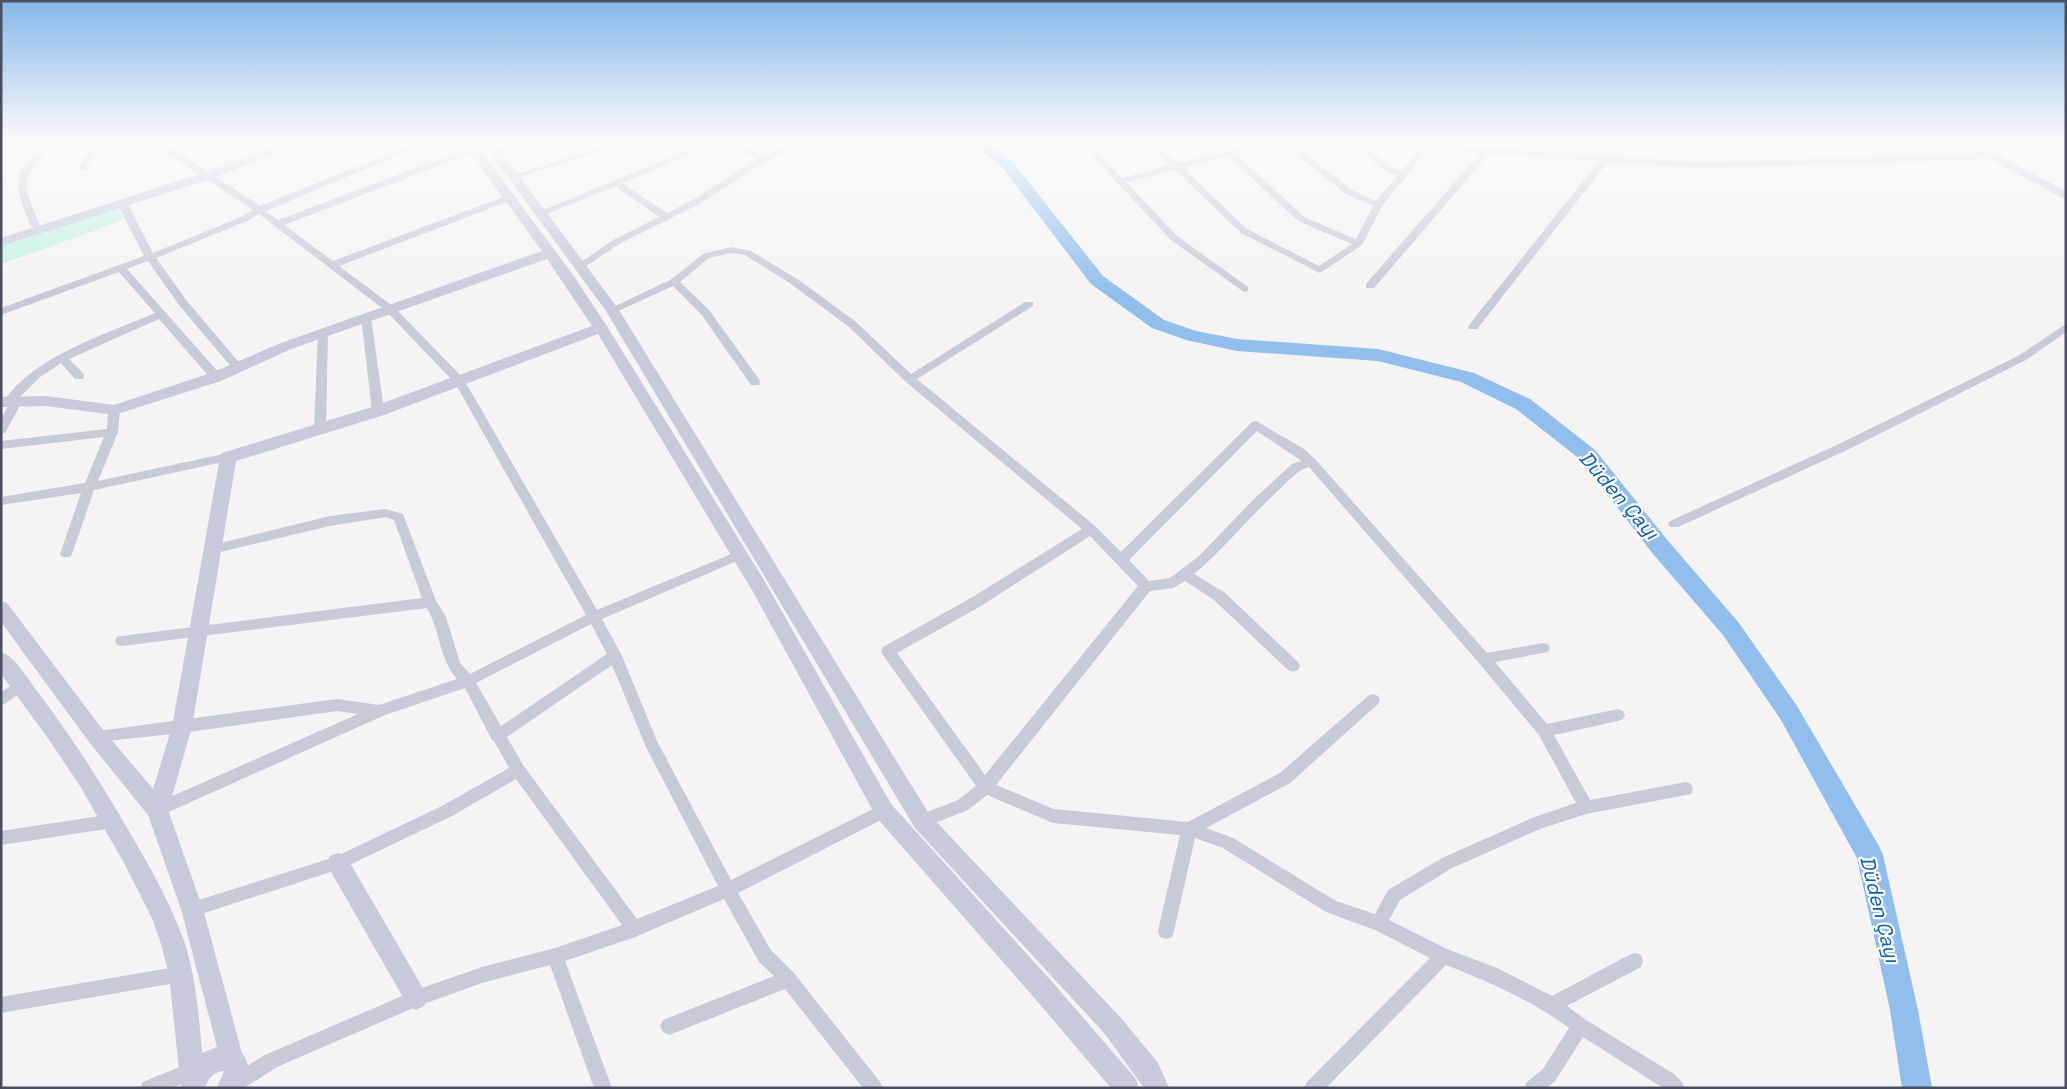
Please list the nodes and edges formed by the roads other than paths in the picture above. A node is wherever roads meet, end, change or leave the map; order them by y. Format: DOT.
graph roads {
  1 [pos="23,194"];
  2 [pos="137,194"];
  3 [pos="147,194"];
  4 [pos="235,194"];
  5 [pos="298,194"];
  6 [pos="356,194"];
  7 [pos="508,194"];
  8 [pos="527,194"];
  9 [pos="589,194"];
  10 [pos="632,194"];
  11 [pos="709,194"];
  12 [pos="1133,194"];
  13 [pos="1205,194"];
  14 [pos="1274,194"];
  15 [pos="1353,194"];
  16 [pos="1387,194"];
  17 [pos="1450,194"];
  18 [pos="1578,194"];
  19 [pos="510,198"];
  20 [pos="122,203"];
  21 [pos="1378,205"];
  22 [pos="259,210"];
  23 [pos="541,213"];
  24 [pos="666,217"];
  25 [pos="525,219"];
  26 [pos="277,224"];
  27 [pos="35,226"];
  28 [pos="1,236"];
  29 [pos="1,242"];
  30 [pos="1359,243"];
  31 [pos="550,253"];
  32 [pos="150,257"];
  33 [pos="332,266"];
  34 [pos="579,266"];
  35 [pos="121,268"];
  36 [pos="674,282"];
  37 [pos="1370,286"];
  38 [pos="1244,289"];
  39 [pos="1029,304"];
  40 [pos="390,309"];
  41 [pos="612,310"];
  42 [pos="1,312"];
  43 [pos="161,314"];
  44 [pos="366,317"];
  45 [pos="1473,327"];
  46 [pos="2066,327"];
  47 [pos="601,328"];
  48 [pos="323,332"];
  49 [pos="62,358"];
  50 [pos="237,367"];
  51 [pos="79,376"];
  52 [pos="216,377"];
  53 [pos="910,379"];
  54 [pos="459,381"];
  55 [pos="755,382"];
  56 [pos="9,402"];
  57 [pos="114,410"];
  58 [pos="378,411"];
  59 [pos="320,429"];
  60 [pos="1,430"];
  61 [pos="112,432"];
  62 [pos="1,445"];
  63 [pos="228,457"];
  64 [pos="1311,462"];
  65 [pos="90,487"];
  66 [pos="1,501"];
  67 [pos="1674,524"];
  68 [pos="1091,529"];
  69 [pos="212,549"];
  70 [pos="66,554"];
  71 [pos="740,556"];
  72 [pos="1121,560"];
  73 [pos="1184,574"];
  74 [pos="1146,586"];
  75 [pos="430,602"];
  76 [pos="1,608"];
  77 [pos="594,617"];
  78 [pos="198,632"];
  79 [pos="122,641"];
  80 [pos="1543,648"];
  81 [pos="615,656"];
  82 [pos="1484,659"];
  83 [pos="1,660"];
  84 [pos="1293,666"];
  85 [pos="468,681"];
  86 [pos="22,685"];
  87 [pos="1,700"];
  88 [pos="1373,700"];
  89 [pos="380,710"];
  90 [pos="1618,715"];
  91 [pos="182,727"];
  92 [pos="1544,731"];
  93 [pos="96,736"];
  94 [pos="497,736"];
  95 [pos="518,770"];
  96 [pos="985,787"];
  97 [pos="1686,789"];
  98 [pos="1586,807"];
  99 [pos="157,810"];
  100 [pos="884,811"];
  101 [pos="113,821"];
  102 [pos="922,821"];
  103 [pos="1189,829"];
  104 [pos="901,834"];
  105 [pos="1,838"];
  106 [pos="338,863"];
  107 [pos="728,890"];
  108 [pos="192,909"];
  109 [pos="1378,923"];
  110 [pos="635,929"];
  111 [pos="1166,931"];
  112 [pos="555,956"];
  113 [pos="1444,956"];
  114 [pos="1636,961"];
  115 [pos="181,974"];
  116 [pos="788,979"];
  117 [pos="416,998"];
  118 [pos="1,1005"];
  119 [pos="1552,1005"];
  120 [pos="669,1026"];
  121 [pos="1580,1026"];
  122 [pos="196,1077"];
  123 [pos="234,1080"];
  124 [pos="149,1088"];
  125 [pos="602,1088"];
  126 [pos="874,1088"];
  127 [pos="1127,1088"];
  128 [pos="1157,1088"];
  129 [pos="1313,1088"];
  130 [pos="1533,1088"];
  131 [pos="1676,1088"];
  1 -- 27 [label="street"];
  2 -- 27 [label="main road"];
  3 -- 20 [label="main road"];
  4 -- 22 [label="street"];
  5 -- 22 [label="street"];
  6 -- 26 [label="street"];
  7 -- 19 [label="main road"];
  8 -- 23 [label="main road"];
  9 -- 23 [label="street"];
  10 -- 24 [label="street"];
  11 -- 24 [label="street"];
  12 -- 38 [label="street"];
  13 -- 30 [label="street"];
  14 -- 30 [label="street"];
  15 -- 21 [label="street"];
  16 -- 21 [label="street"];
  17 -- 37 [label="street"];
  18 -- 45 [label="street"];
  19 -- 25 [label="main road"];
  19 -- 33 [label="street"];
  20 -- 29 [label="main road"];
  20 -- 32 [label="street"];
  21 -- 30 [label="street"];
  22 -- 26 [label="street"];
  22 -- 32 [label="street"];
  23 -- 25 [label="main road"];
  23 -- 34 [label="main road"];
  24 -- 34 [label="street"];
  25 -- 31 [label="main road"];
  26 -- 33 [label="street"];
  27 -- 28 [label="main road"];
  31 -- 40 [label="main road"];
  31 -- 47 [label="main road"];
  32 -- 35 [label="street"];
  32 -- 50 [label="street"];
  33 -- 40 [label="street"];
  34 -- 41 [label="main road"];
  35 -- 42 [label="street"];
  35 -- 43 [label="street"];
  36 -- 41 [label="street"];
  36 -- 53 [label="street"];
  36 -- 55 [label="street"];
  39 -- 53 [label="street"];
  40 -- 44 [label="main road"];
  40 -- 54 [label="street"];
  41 -- 102 [label="main road"];
  43 -- 49 [label="street"];
  43 -- 52 [label="street"];
  44 -- 48 [label="main road"];
  44 -- 58 [label="street"];
  46 -- 67 [label="street"];
  47 -- 54 [label="main road"];
  47 -- 71 [label="main road"];
  48 -- 50 [label="main road"];
  48 -- 59 [label="street"];
  49 -- 51 [label="street"];
  49 -- 56 [label="street"];
  50 -- 52 [label="main road"];
  52 -- 57 [label="main road"];
  53 -- 68 [label="street"];
  54 -- 58 [label="main road"];
  54 -- 77 [label="street"];
  56 -- 57 [label="main road"];
  56 -- 60 [label="street"];
  57 -- 61 [label="street"];
  58 -- 59 [label="main road"];
  59 -- 63 [label="main road"];
  61 -- 62 [label="street"];
  61 -- 65 [label="street"];
  63 -- 65 [label="street"];
  63 -- 69 [label="main road"];
  64 -- 72 [label="street"];
  64 -- 73 [label="street"];
  64 -- 82 [label="street"];
  65 -- 66 [label="street"];
  65 -- 70 [label="street"];
  68 -- 72 [label="street"];
  68 -- 96 [label="street"];
  69 -- 75 [label="street"];
  69 -- 78 [label="main road"];
  71 -- 77 [label="street"];
  71 -- 100 [label="main road"];
  72 -- 74 [label="street"];
  73 -- 74 [label="street"];
  73 -- 84 [label="street"];
  74 -- 96 [label="street"];
  75 -- 78 [label="street"];
  75 -- 85 [label="street"];
  76 -- 93 [label="main road"];
  77 -- 81 [label="street"];
  77 -- 85 [label="street"];
  78 -- 79 [label="street"];
  78 -- 91 [label="main road"];
  80 -- 82 [label="street"];
  81 -- 94 [label="street"];
  81 -- 107 [label="street"];
  82 -- 92 [label="street"];
  83 -- 86 [label="main road"];
  85 -- 89 [label="street"];
  85 -- 94 [label="street"];
  86 -- 87 [label="street"];
  86 -- 101 [label="main road"];
  88 -- 103 [label="street"];
  89 -- 91 [label="street"];
  89 -- 99 [label="street"];
  90 -- 92 [label="street"];
  91 -- 93 [label="street"];
  91 -- 99 [label="main road"];
  92 -- 98 [label="street"];
  93 -- 99 [label="main road"];
  94 -- 95 [label="street"];
  95 -- 106 [label="street"];
  95 -- 110 [label="street"];
  96 -- 102 [label="street"];
  96 -- 103 [label="street"];
  97 -- 98 [label="street"];
  98 -- 109 [label="street"];
  99 -- 108 [label="main road"];
  100 -- 104 [label="main road"];
  100 -- 107 [label="street"];
  101 -- 105 [label="street"];
  101 -- 115 [label="main road"];
  102 -- 104 [label="main road"];
  102 -- 128 [label="main road"];
  103 -- 109 [label="street"];
  103 -- 111 [label="street"];
  104 -- 127 [label="main road"];
  106 -- 108 [label="street"];
  106 -- 117 [label="main road"];
  107 -- 110 [label="street"];
  107 -- 116 [label="street"];
  108 -- 123 [label="main road"];
  109 -- 113 [label="street"];
  110 -- 112 [label="street"];
  112 -- 117 [label="street"];
  112 -- 125 [label="street"];
  113 -- 119 [label="street"];
  113 -- 129 [label="street"];
  114 -- 119 [label="street"];
  115 -- 118 [label="street"];
  115 -- 122 [label="main road"];
  116 -- 120 [label="street"];
  116 -- 126 [label="street"];
  117 -- 123 [label="street"];
  119 -- 121 [label="street"];
  121 -- 130 [label="street"];
  121 -- 131 [label="street"];
  122 -- 123 [label="main road"];
  122 -- 124 [label="street"];
}
